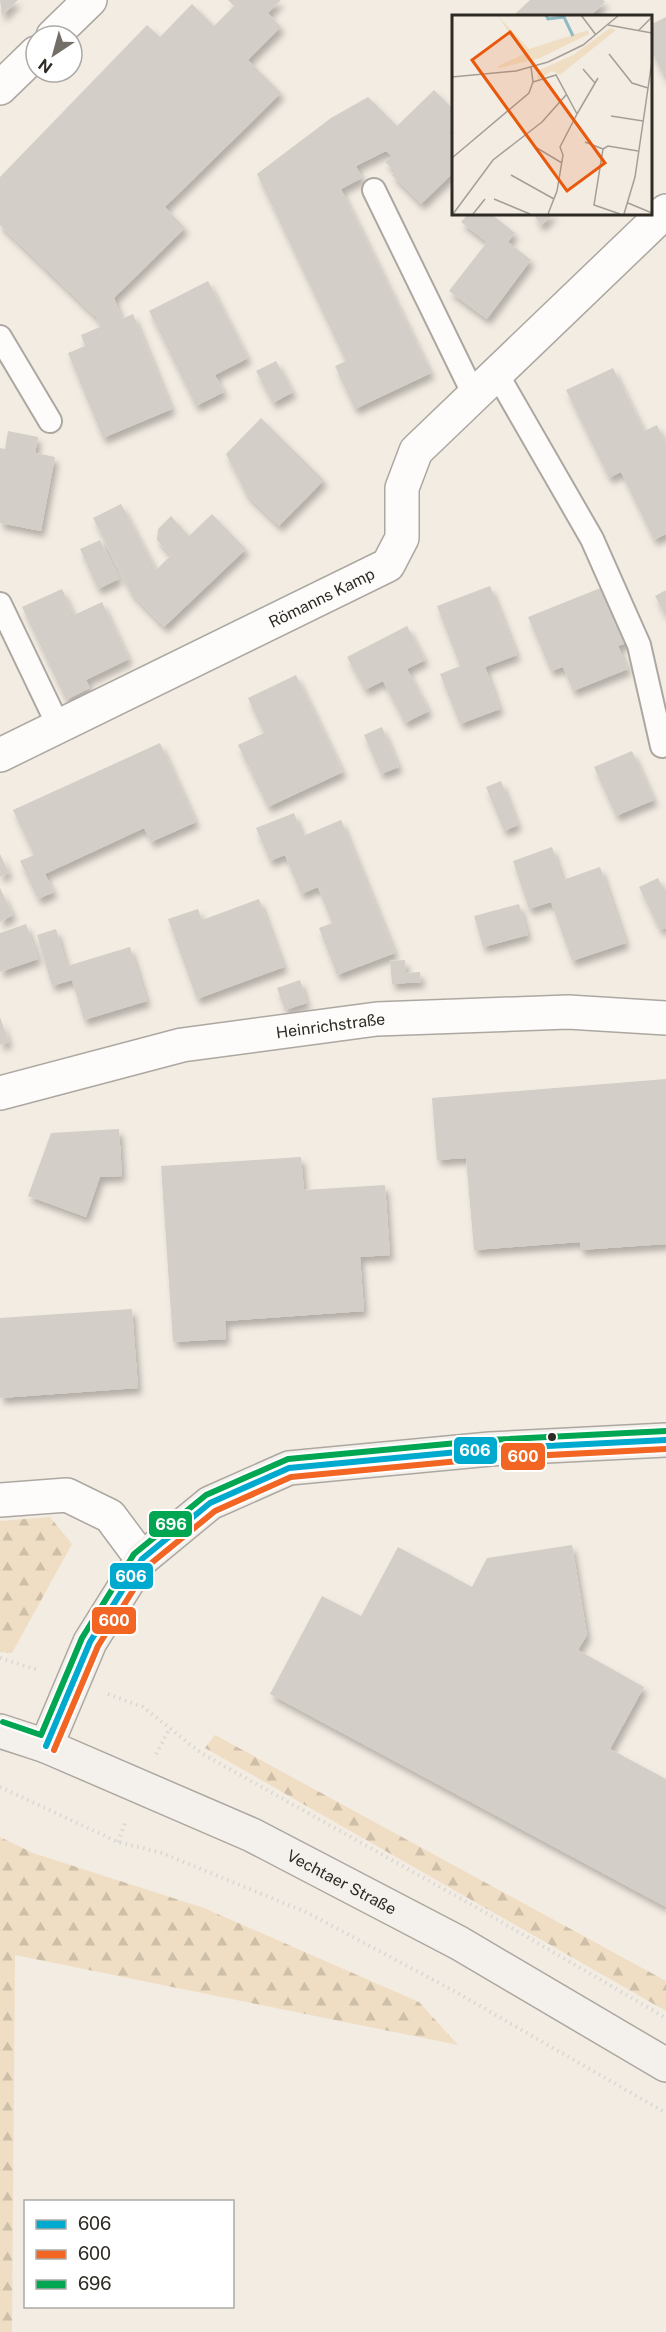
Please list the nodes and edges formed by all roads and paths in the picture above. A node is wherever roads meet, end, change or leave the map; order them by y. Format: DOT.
graph roads {
  1 [pos="90,0"];
  2 [pos="65,24"];
  3 [pos="24,65"];
  4 [pos="0,88"];
  5 [pos="374,190"];
  6 [pos="666,211"];
  7 [pos="0,337"];
  8 [pos="497,374"];
  9 [pos="474,395"];
  10 [pos="50,421"];
  11 [pos="0,604"];
  12 [pos="58,726"];
  13 [pos="662,746"];
  14 [pos="0,755"];
  15 [pos="666,1018"];
  16 [pos="0,1093"];
  17 [pos="666,1440"];
  18 [pos="0,1500"];
  19 [pos="142,1559"];
  20 [pos="0,1658"];
  21 [pos="72,1682"];
  22 [pos="0,1731"];
  23 [pos="46,1746"];
  24 [pos="0,1787"];
  25 [pos="666,2019"];
  26 [pos="666,2065"];
  27 [pos="666,2114"];
  1 -- 2 [label="street"];
  3 -- 4 [label="street"];
  5 -- 9 [label="lane"];
  6 -- 8 [label="street, Römanns Kamp"];
  7 -- 10 [label="lane"];
  8 -- 9 [label="street, Römanns Kamp"];
  8 -- 13 [label="lane"];
  9 -- 12 [label="street, Römanns Kamp"];
  11 -- 12 [label="lane"];
  12 -- 14 [label="street, Römanns Kamp"];
  15 -- 16 [label="street, Heinrichstraße"];
  17 -- 19 [label="street"];
  18 -- 19 [label="street"];
  19 -- 21 [label="street"];
  20 -- 21 [label="path"];
  21 -- 23 [label="street"];
  21 -- 25 [label="path"];
  22 -- 23 [label="street, Vechtaer Straße"];
  23 -- 26 [label="street, Vechtaer Straße"];
  24 -- 27 [label="path"];
}
